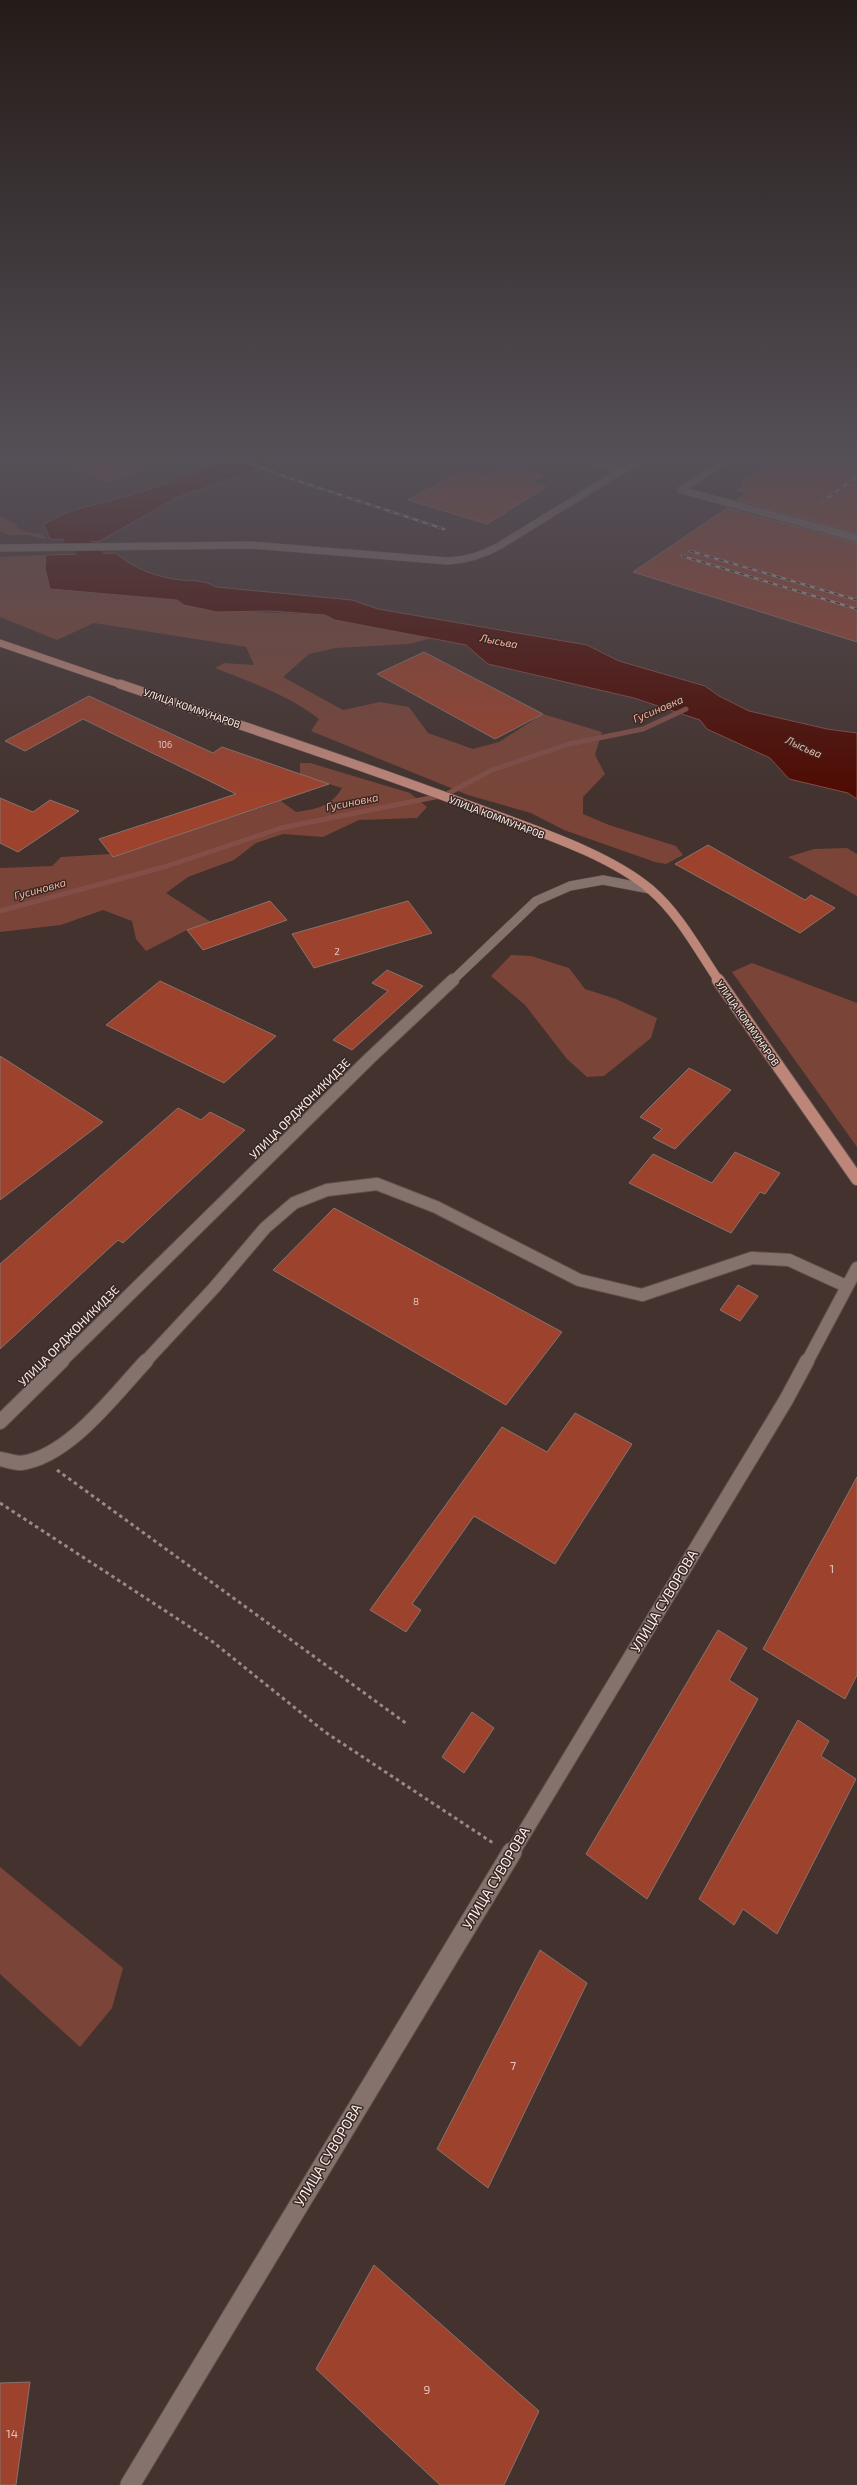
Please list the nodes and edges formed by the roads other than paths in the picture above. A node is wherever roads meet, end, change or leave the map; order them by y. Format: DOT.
graph roads {
  1 [pos="0,643"];
  2 [pos="650,889"];
  3 [pos="857,1179"];
  4 [pos="857,1268"];
  5 [pos="846,1286"];
  6 [pos="0,1422"];
  7 [pos="0,1459"];
  8 [pos="130,2485"];
  1 -- 2 [label="main road, УЛИЦА КОММУНАРОВ"];
  2 -- 3 [label="main road, УЛИЦА КОММУНАРОВ"];
  2 -- 6 [label="street, УЛИЦА ОРДЖОНИКИДЗЕ"];
  4 -- 5 [label="street, УЛИЦА СУВОРОВА"];
  5 -- 7 [label="street"];
  5 -- 8 [label="street, УЛИЦА СУВОРОВА"];
}
